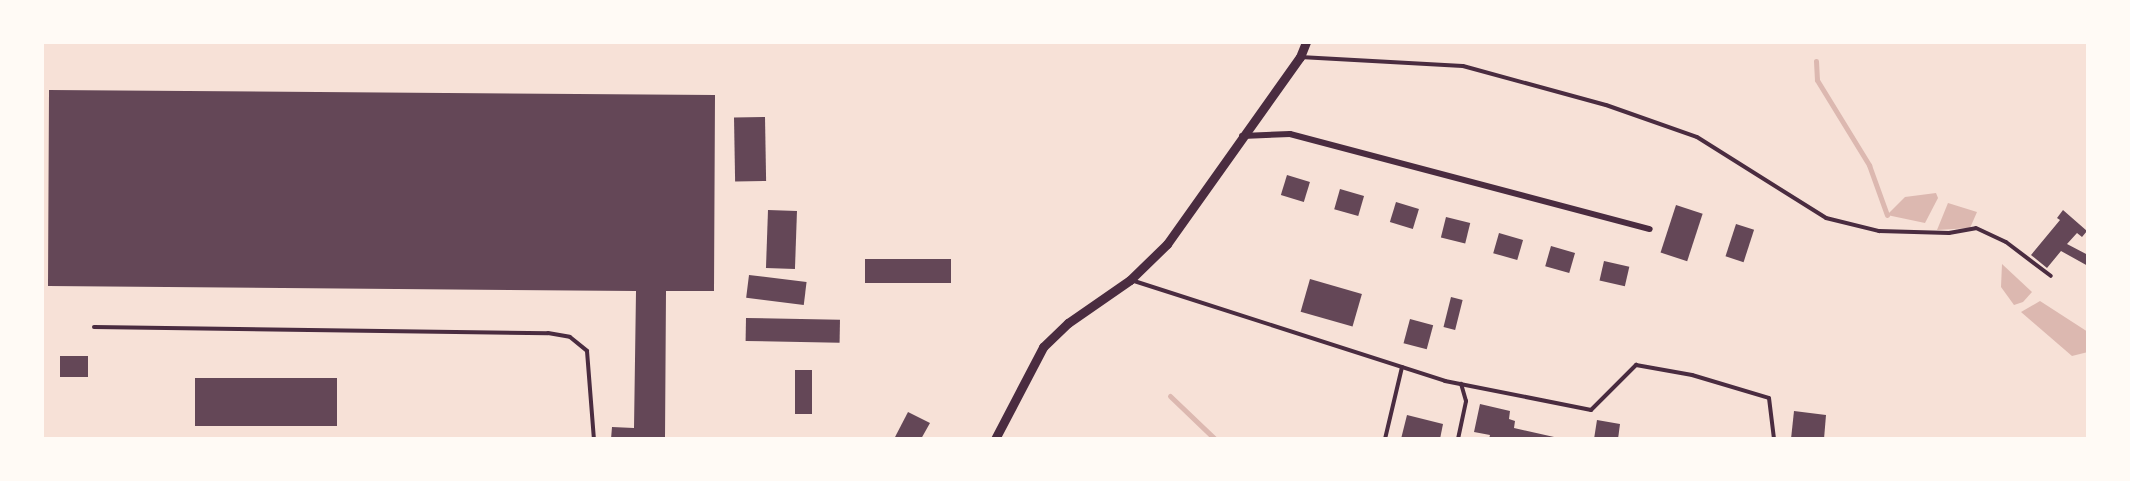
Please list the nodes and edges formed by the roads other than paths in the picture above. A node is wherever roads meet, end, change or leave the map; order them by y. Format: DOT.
graph roads {
  1 [pos="1306,42"];
  2 [pos="1300,57"];
  3 [pos="1241,136"];
  4 [pos="1650,229"];
  5 [pos="2051,276"];
  6 [pos="1130,279"];
  7 [pos="94,327"];
  8 [pos="1402,367"];
  9 [pos="1461,384"];
  10 [pos="594,439"];
  11 [pos="995,439"];
  12 [pos="1385,439"];
  13 [pos="1458,439"];
  14 [pos="1774,439"];
  1 -- 2 [label="street"];
  2 -- 3 [label="street"];
  2 -- 5 [label="lane"];
  3 -- 4 [label="street"];
  3 -- 6 [label="street"];
  6 -- 8 [label="lane"];
  6 -- 11 [label="street"];
  7 -- 10 [label="lane"];
  8 -- 9 [label="lane"];
  8 -- 12 [label="lane"];
  9 -- 13 [label="lane"];
  9 -- 14 [label="lane"];
}
